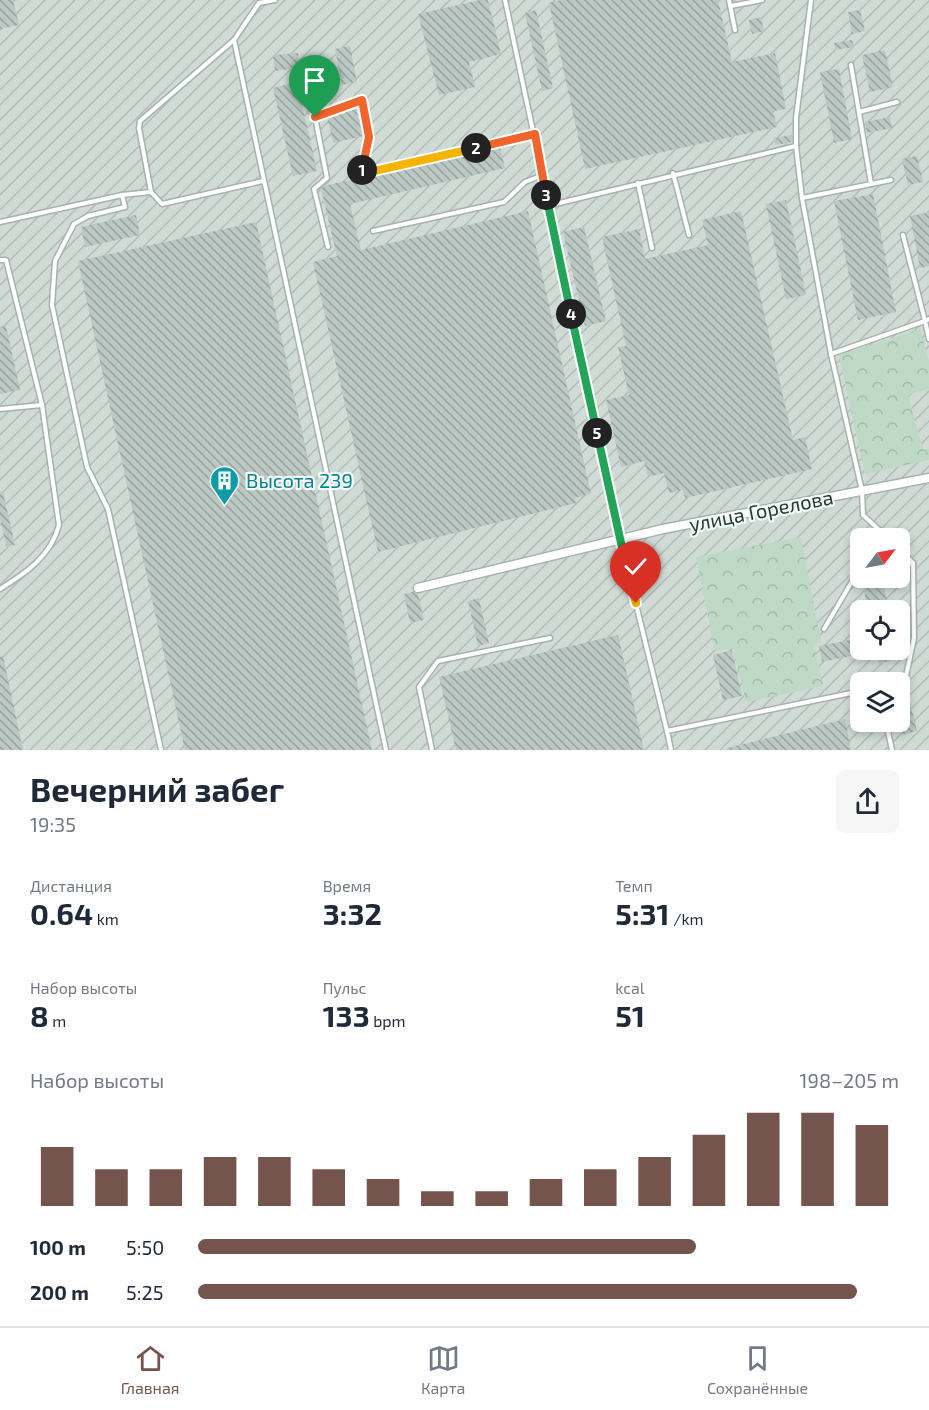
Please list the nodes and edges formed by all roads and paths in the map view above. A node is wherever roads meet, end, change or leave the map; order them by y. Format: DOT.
graph roads {
  1 [pos="274,0"];
  2 [pos="505,0"];
  3 [pos="729,0"];
  4 [pos="762,0"];
  5 [pos="811,0"];
  6 [pos="731,6"];
  7 [pos="735,30"];
  8 [pos="234,40"];
  9 [pos="851,65"];
  10 [pos="897,102"];
  11 [pos="859,112"];
  12 [pos="535,134"];
  13 [pos="796,146"];
  14 [pos="673,173"];
  15 [pos="543,175"];
  16 [pos="891,180"];
  17 [pos="263,181"];
  18 [pos="638,183"];
  19 [pos="871,184"];
  20 [pos="152,192"];
  21 [pos="122,195"];
  22 [pos="802,198"];
  23 [pos="547,206"];
  24 [pos="0,222"];
  25 [pos="374,231"];
  26 [pos="689,235"];
  27 [pos="903,235"];
  28 [pos="328,247"];
  29 [pos="652,248"];
  30 [pos="0,260"];
  31 [pos="927,320"];
  32 [pos="929,339"];
  33 [pos="831,354"];
  34 [pos="42,405"];
  35 [pos="0,409"];
  36 [pos="929,478"];
  37 [pos="862,491"];
  38 [pos="877,528"];
  39 [pos="620,539"];
  40 [pos="910,559"];
  41 [pos="913,562"];
  42 [pos="910,563"];
  43 [pos="850,585"];
  44 [pos="418,588"];
  45 [pos="0,589"];
  46 [pos="824,629"];
  47 [pos="550,638"];
  48 [pos="907,672"];
  49 [pos="850,693"];
  50 [pos="667,731"];
  51 [pos="888,732"];
  52 [pos="161,750"];
  53 [pos="386,750"];
  54 [pos="432,750"];
  55 [pos="671,750"];
  56 [pos="892,750"];
  1 -- 8 [label="lane"];
  2 -- 12 [label="lane"];
  3 -- 6 [label="lane"];
  4 -- 6 [label="lane"];
  5 -- 13 [label="lane"];
  6 -- 7 [label="lane"];
  8 -- 17 [label="lane"];
  8 -- 20 [label="lane"];
  9 -- 11 [label="lane"];
  10 -- 11 [label="lane"];
  11 -- 19 [label="lane"];
  12 -- 15 [label="lane"];
  12 -- 28 [label="lane"];
  13 -- 14 [label="lane"];
  13 -- 22 [label="lane"];
  14 -- 18 [label="lane"];
  14 -- 26 [label="lane"];
  15 -- 23 [label="lane"];
  15 -- 25 [label="lane"];
  16 -- 19 [label="lane"];
  17 -- 20 [label="lane"];
  17 -- 53 [label="lane"];
  18 -- 23 [label="lane"];
  18 -- 29 [label="lane"];
  19 -- 22 [label="lane"];
  20 -- 21 [label="lane"];
  21 -- 24 [label="lane"];
  21 -- 52 [label="lane"];
  22 -- 33 [label="lane"];
  23 -- 39 [label="lane"];
  27 -- 31 [label="lane"];
  30 -- 34 [label="lane"];
  31 -- 32 [label="lane"];
  31 -- 33 [label="lane"];
  33 -- 37 [label="lane"];
  34 -- 35 [label="lane"];
  34 -- 45 [label="lane"];
  36 -- 37 [label="street, улица Горелова"];
  37 -- 38 [label="lane"];
  37 -- 39 [label="street, улица Горелова"];
  39 -- 44 [label="street, улица Горелова"];
  39 -- 50 [label="lane"];
  40 -- 41 [label="lane"];
  41 -- 42 [label="lane"];
  41 -- 48 [label="lane"];
  43 -- 46 [label="lane"];
  47 -- 54 [label="lane"];
  49 -- 50 [label="lane"];
  50 -- 55 [label="lane"];
  51 -- 56 [label="lane"];
}
